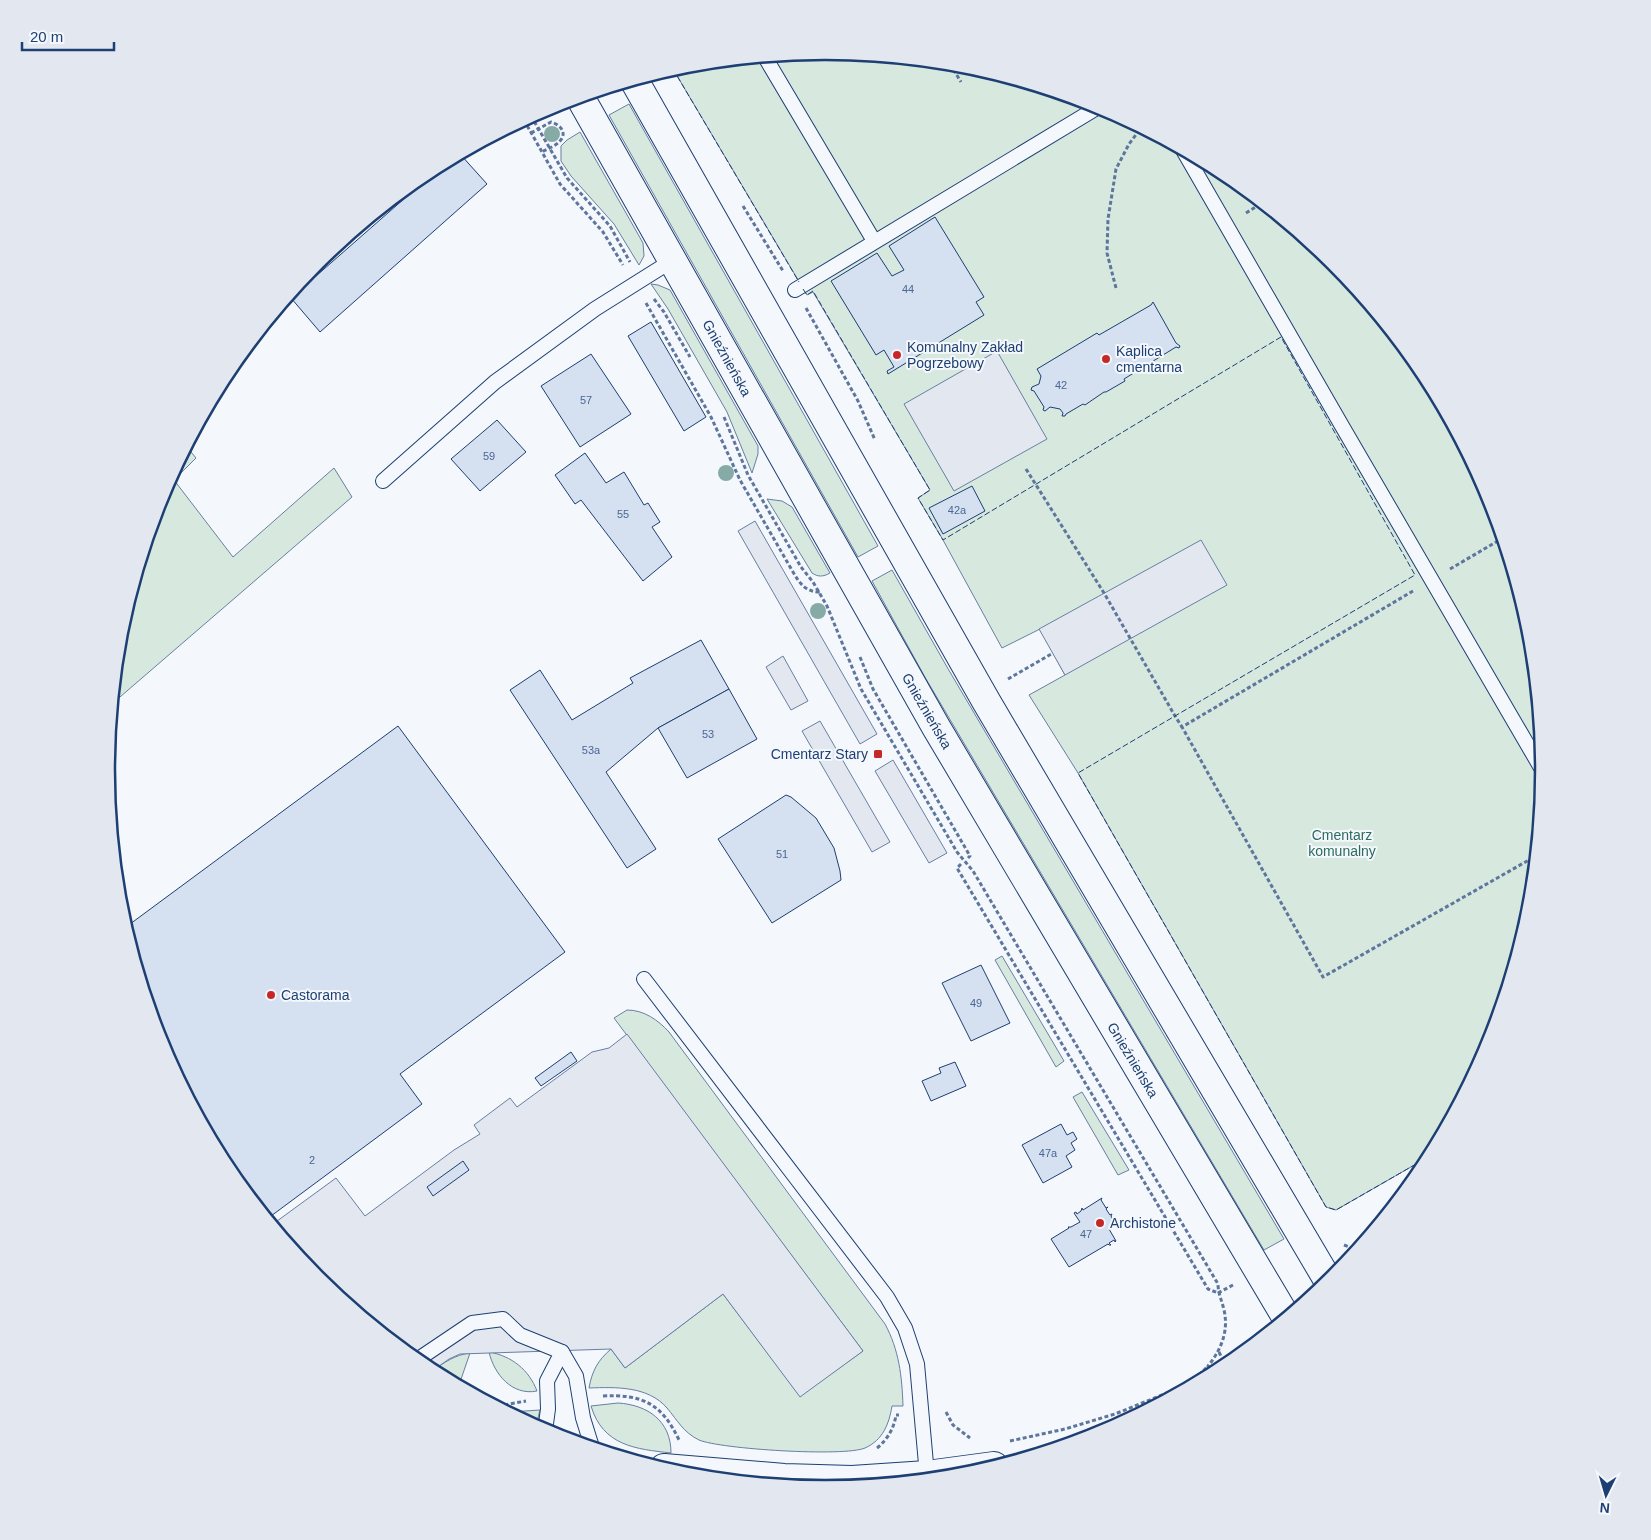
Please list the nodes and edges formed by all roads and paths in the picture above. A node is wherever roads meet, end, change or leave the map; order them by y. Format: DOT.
graph roads {
  1 [pos="769,63"];
  2 [pos="955,72"];
  3 [pos="961,82"];
  4 [pos="637,86"];
  5 [pos="583,103"];
  6 [pos="1091,112"];
  7 [pos="535,123"];
  8 [pos="527,126"];
  9 [pos="538,129"];
  10 [pos="1138,132"];
  11 [pos="531,133"];
  12 [pos="549,148"];
  13 [pos="542,152"];
  14 [pos="1189,160"];
  15 [pos="874,241"];
  16 [pos="673,260"];
  17 [pos="637,282"];
  18 [pos="1116,288"];
  19 [pos="795,290"];
  20 [pos="693,363"];
  21 [pos="723,413"];
  22 [pos="1026,469"];
  23 [pos="382,481"];
  24 [pos="1498,541"];
  25 [pos="1431,580"];
  26 [pos="824,591"];
  27 [pos="819,592"];
  28 [pos="1053,653"];
  29 [pos="858,654"];
  30 [pos="1001,683"];
  31 [pos="1182,727"];
  32 [pos="1535,758"];
  33 [pos="968,858"];
  34 [pos="1529,860"];
  35 [pos="961,864"];
  36 [pos="644,979"];
  37 [pos="1325,1274"];
  38 [pos="1218,1293"];
  39 [pos="1283,1313"];
  40 [pos="1218,1351"];
  41 [pos="562,1352"];
  42 [pos="424,1355"];
  43 [pos="1222,1359"];
  44 [pos="1208,1366"];
  45 [pos="1204,1370"];
  46 [pos="1162,1395"];
  47 [pos="599,1396"];
  48 [pos="532,1401"];
  49 [pos="506,1404"];
  50 [pos="939,1412"];
  51 [pos="546,1422"];
  52 [pos="590,1439"];
  53 [pos="974,1440"];
  54 [pos="1007,1442"];
  55 [pos="681,1446"];
  56 [pos="927,1472"];
  57 [pos="730,1474"];
  58 [pos="836,1480"];
  1 -- 15 [label="lane"];
  2 -- 3 [label="path"];
  4 -- 37 [label="main road"];
  5 -- 16 [label="main road, Gnieźnieńska"];
  6 -- 15 [label="lane"];
  7 -- 9 [label="path"];
  8 -- 11 [label="path"];
  9 -- 11 [label="path"];
  9 -- 12 [label="path"];
  9 -- 12 [label="path"];
  10 -- 18 [label="path"];
  11 -- 13 [label="path"];
  12 -- 13 [label="path"];
  12 -- 17 [label="path"];
  13 -- 17 [label="path"];
  14 -- 25 [label="lane"];
  15 -- 19 [label="lane"];
  16 -- 17 [label="lane"];
  16 -- 39 [label="main road, Gnieźnieńska"];
  17 -- 20 [label="path"];
  17 -- 23 [label="lane"];
  17 -- 27 [label="path"];
  21 -- 27 [label="path"];
  22 -- 31 [label="path"];
  24 -- 25 [label="path"];
  25 -- 31 [label="path"];
  25 -- 32 [label="lane"];
  26 -- 27 [label="path"];
  27 -- 38 [label="path"];
  28 -- 30 [label="path"];
  29 -- 33 [label="path"];
  31 -- 34 [label="path"];
  35 -- 38 [label="path"];
  36 -- 56 [label="lane"];
  38 -- 40 [label="path"];
  40 -- 43 [label="path"];
  40 -- 44 [label="path"];
  41 -- 42 [label="lane"];
  41 -- 51 [label="lane"];
  41 -- 52 [label="lane"];
  44 -- 45 [label="path"];
  46 -- 54 [label="path"];
  47 -- 55 [label="path"];
  48 -- 49 [label="path"];
  50 -- 53 [label="path"];
  57 -- 58 [label="main road"];
}
